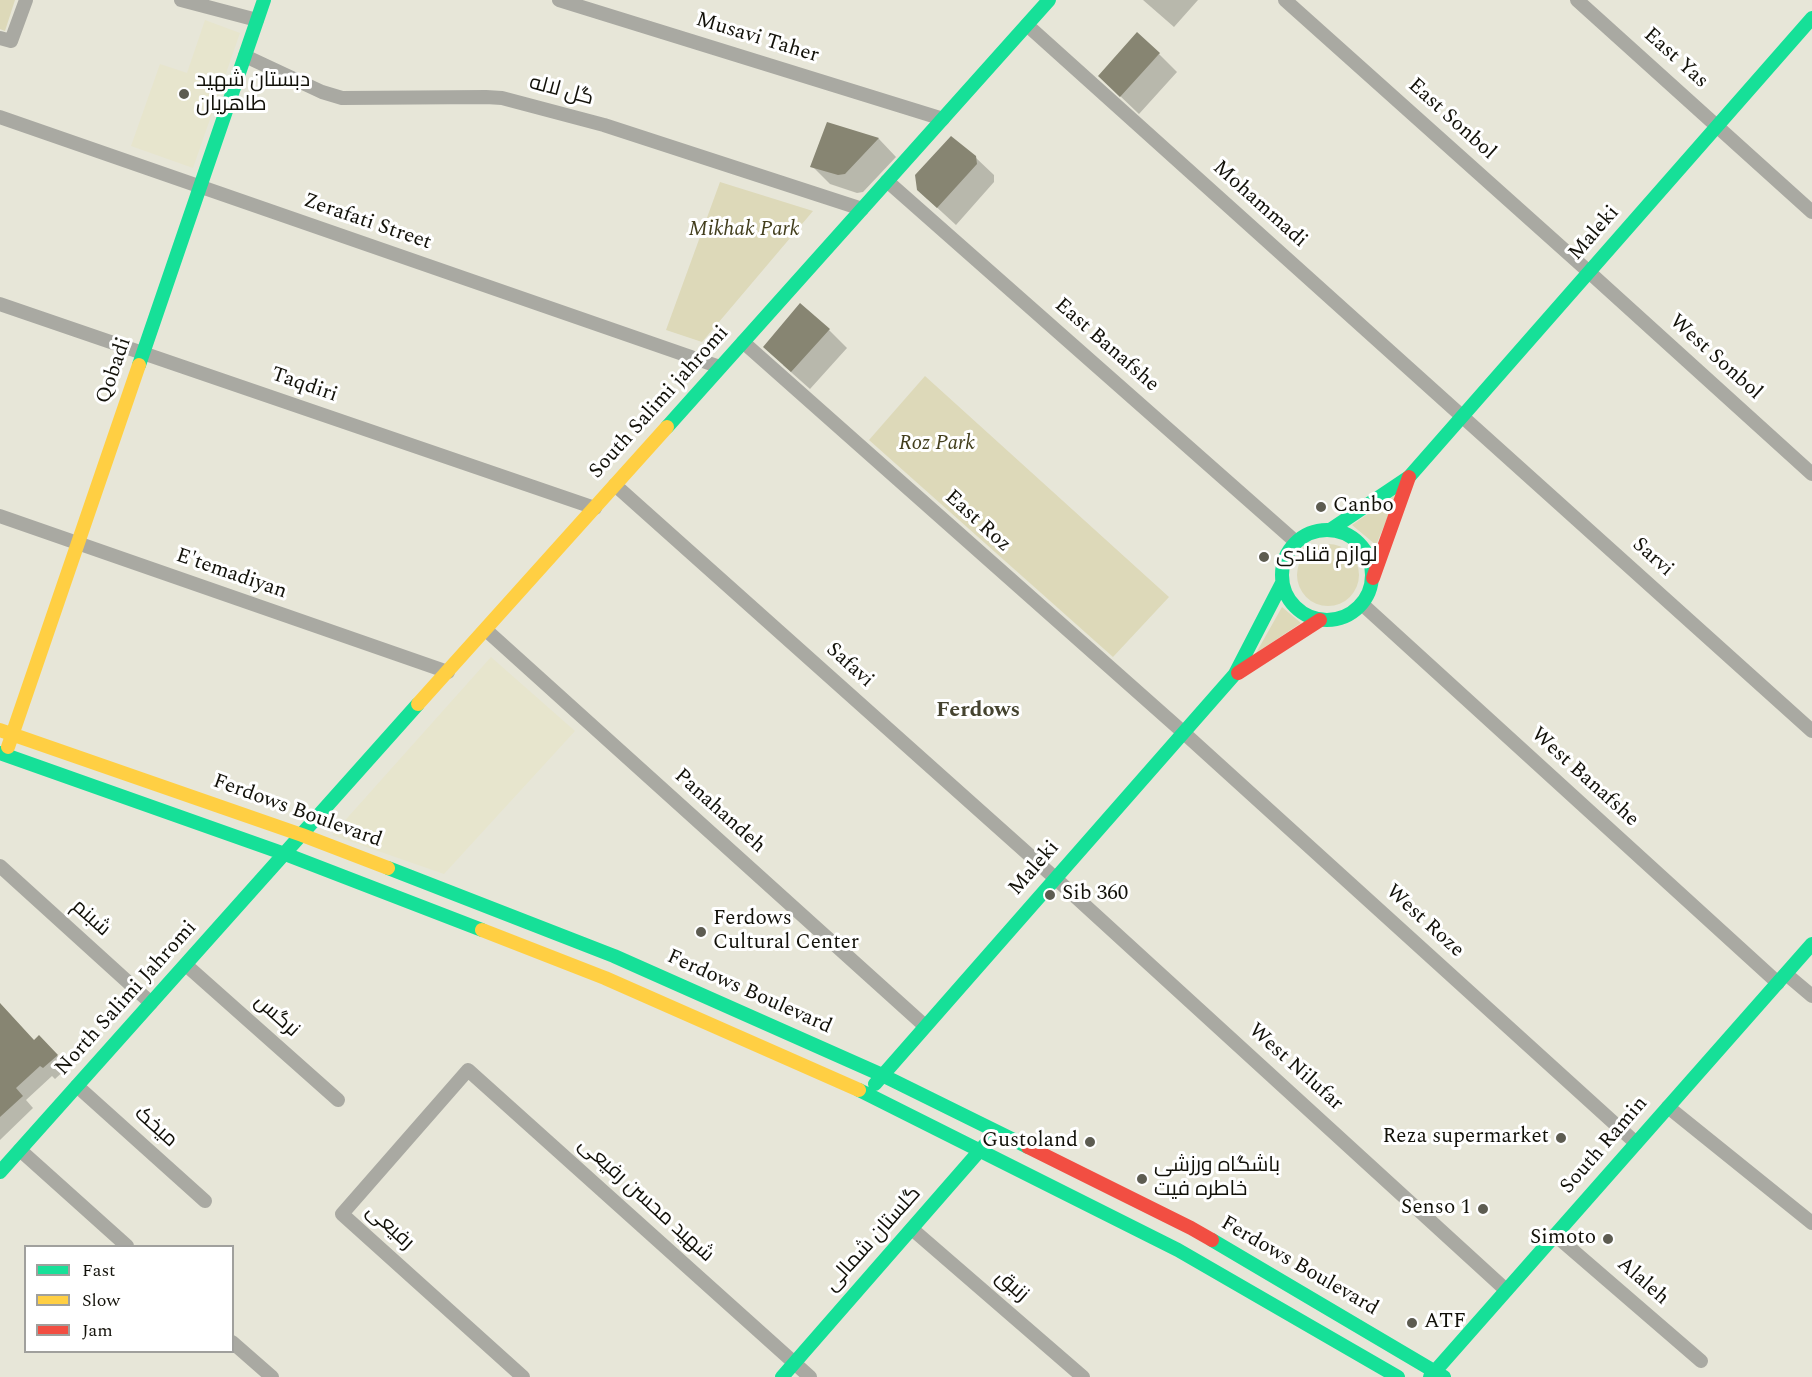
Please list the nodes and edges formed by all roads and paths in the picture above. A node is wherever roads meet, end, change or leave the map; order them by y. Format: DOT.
graph roads {
  1 [pos="26,0"];
  2 [pos="181,0"];
  3 [pos="264,0"];
  4 [pos="559,0"];
  5 [pos="1049,0"];
  6 [pos="1285,0"];
  7 [pos="1577,0"];
  8 [pos="1812,18"];
  9 [pos="257,20"];
  10 [pos="1027,25"];
  11 [pos="0,38"];
  12 [pos="245,56"];
  13 [pos="0,117"];
  14 [pos="943,119"];
  15 [pos="1718,126"];
  16 [pos="887,181"];
  17 [pos="200,187"];
  18 [pos="862,209"];
  19 [pos="1812,212"];
  20 [pos="1589,272"];
  21 [pos="0,304"];
  22 [pos="743,342"];
  23 [pos="143,353"];
  24 [pos="720,368"];
  25 [pos="1463,416"];
  26 [pos="1812,474"];
  27 [pos="1409,477"];
  28 [pos="615,485"];
  29 [pos="595,508"];
  30 [pos="0,516"];
  31 [pos="1330,530"];
  32 [pos="1296,542"];
  33 [pos="78,543"];
  34 [pos="1372,578"];
  35 [pos="1282,583"];
  36 [pos="1362,604"];
  37 [pos="1320,620"];
  38 [pos="486,630"];
  39 [pos="447,672"];
  40 [pos="1235,674"];
  41 [pos="1812,731"];
  42 [pos="6,732"];
  43 [pos="1184,733"];
  44 [pos="3,754"];
  45 [pos="302,835"];
  46 [pos="285,854"];
  47 [pos="0,866"];
  48 [pos="1055,878"];
  49 [pos="1812,944"];
  50 [pos="186,964"];
  51 [pos="1782,978"];
  52 [pos="1812,996"];
  53 [pos="152,1003"];
  54 [pos="925,1026"];
  55 [pos="468,1070"];
  56 [pos="882,1075"];
  57 [pos="77,1086"];
  58 [pos="868,1094"];
  59 [pos="338,1100"];
  60 [pos="1668,1107"];
  61 [pos="996,1130"];
  62 [pos="1636,1143"];
  63 [pos="20,1150"];
  64 [pos="982,1150"];
  65 [pos="0,1172"];
  66 [pos="205,1201"];
  67 [pos="1812,1223"];
  68 [pos="912,1229"];
  69 [pos="1555,1235"];
  70 [pos="126,1245"];
  71 [pos="1506,1290"];
  72 [pos="234,1344"];
  73 [pos="1701,1361"];
  74 [pos="794,1363"];
  75 [pos="1436,1375"];
  76 [pos="272,1377"];
  77 [pos="523,1377"];
  78 [pos="782,1377"];
  79 [pos="810,1377"];
  80 [pos="1083,1377"];
  81 [pos="1398,1377"];
  1 -- 11 [label="street"];
  2 -- 9 [label="street"];
  3 -- 9 [label="street, Qobadi"];
  4 -- 14 [label="street, Musavi Taher"];
  5 -- 10 [label="street, South Salimi jahromi"];
  6 -- 20 [label="street, East Sonbol"];
  7 -- 15 [label="street, East Yas"];
  8 -- 15 [label="street, Maleki"];
  9 -- 12 [label="street, Qobadi"];
  10 -- 14 [label="street, South Salimi jahromi"];
  10 -- 25 [label="street, Mohammadi"];
  12 -- 17 [label="street, Qobadi"];
  12 -- 18 [label="street, گل لاله"];
  13 -- 17 [label="street, Zerafati Street"];
  14 -- 16 [label="street, South Salimi jahromi"];
  15 -- 19 [label="street, East Yas"];
  15 -- 20 [label="street, Maleki"];
  16 -- 18 [label="street, South Salimi jahromi"];
  16 -- 32 [label="street, East Banafshe"];
  17 -- 23 [label="street, Qobadi"];
  17 -- 24 [label="street, Zerafati Street"];
  18 -- 22 [label="street, South Salimi jahromi"];
  20 -- 25 [label="street, Maleki"];
  20 -- 26 [label="street, West Sonbol"];
  21 -- 23 [label="street, Taqdiri"];
  22 -- 24 [label="street, South Salimi jahromi"];
  22 -- 43 [label="street, East Roz"];
  23 -- 29 [label="street, Taqdiri"];
  23 -- 33 [label="street, Qobadi"];
  24 -- 28 [label="street, South Salimi jahromi"];
  25 -- 27 [label="street, Maleki"];
  25 -- 41 [label="street, Sarvi"];
  27 -- 31 [label="street, Maleki"];
  27 -- 34 [label="street, Maleki"];
  28 -- 29 [label="street, South Salimi jahromi"];
  28 -- 48 [label="street, Safavi"];
  29 -- 38 [label="street, South Salimi jahromi"];
  30 -- 33 [label="street, E'temadiyan"];
  31 -- 32 [label="street"];
  31 -- 34 [label="street"];
  32 -- 35 [label="street"];
  33 -- 39 [label="street, E'temadiyan"];
  33 -- 42 [label="street, Qobadi"];
  34 -- 36 [label="street"];
  35 -- 37 [label="street"];
  35 -- 40 [label="street, Maleki"];
  36 -- 37 [label="street"];
  36 -- 51 [label="street, West Banafshe"];
  37 -- 40 [label="street, Maleki"];
  38 -- 39 [label="street, South Salimi jahromi"];
  38 -- 54 [label="street, Panahandeh"];
  39 -- 45 [label="street, South Salimi jahromi"];
  40 -- 43 [label="street, Maleki"];
  42 -- 44 [label="street, Qobadi"];
  42 -- 45 [label="street, Ferdows Boulevard"];
  43 -- 48 [label="street, Maleki"];
  43 -- 62 [label="street, West Roze"];
  44 -- 46 [label="street, Ferdows Boulevard"];
  45 -- 46 [label="street, North Salimi Jahromi"];
  45 -- 56 [label="street, Ferdows Boulevard"];
  46 -- 50 [label="street, North Salimi Jahromi"];
  46 -- 58 [label="street, Ferdows Boulevard"];
  47 -- 53 [label="street, شبنم"];
  48 -- 54 [label="street, Maleki"];
  48 -- 71 [label="street, West Nilufar"];
  49 -- 51 [label="street, South Ramin"];
  50 -- 53 [label="street, North Salimi Jahromi"];
  50 -- 59 [label="street, نرگس"];
  51 -- 52 [label="street, West Banafshe"];
  51 -- 60 [label="street, South Ramin"];
  53 -- 57 [label="street, North Salimi Jahromi"];
  54 -- 56 [label="street, Maleki"];
  55 -- 74 [label="street, شهید محسن رفیعی"];
  55 -- 77 [label="street, رفیعی"];
  56 -- 58 [label="street, Maleki"];
  56 -- 61 [label="street, Ferdows Boulevard"];
  57 -- 63 [label="street, North Salimi Jahromi"];
  57 -- 66 [label="street, میخک"];
  58 -- 64 [label="street, Ferdows Boulevard"];
  60 -- 62 [label="street, South Ramin"];
  60 -- 67 [label="street"];
  61 -- 64 [label="street, گلستان شمالی"];
  61 -- 75 [label="street, Ferdows Boulevard"];
  62 -- 69 [label="street, South Ramin"];
  63 -- 65 [label="street, North Salimi Jahromi"];
  63 -- 70 [label="street"];
  64 -- 68 [label="street, گلستان شمالی"];
  64 -- 81 [label="street, Ferdows Boulevard"];
  68 -- 74 [label="street, گلستان شمالی"];
  68 -- 80 [label="street, زنبق"];
  69 -- 71 [label="street, South Ramin"];
  69 -- 73 [label="street, Alaleh"];
  71 -- 75 [label="street, South Ramin"];
  72 -- 76 [label="street"];
  74 -- 78 [label="street, گلستان شمالی"];
  74 -- 79 [label="street, شهید محسن رفیعی"];
}
